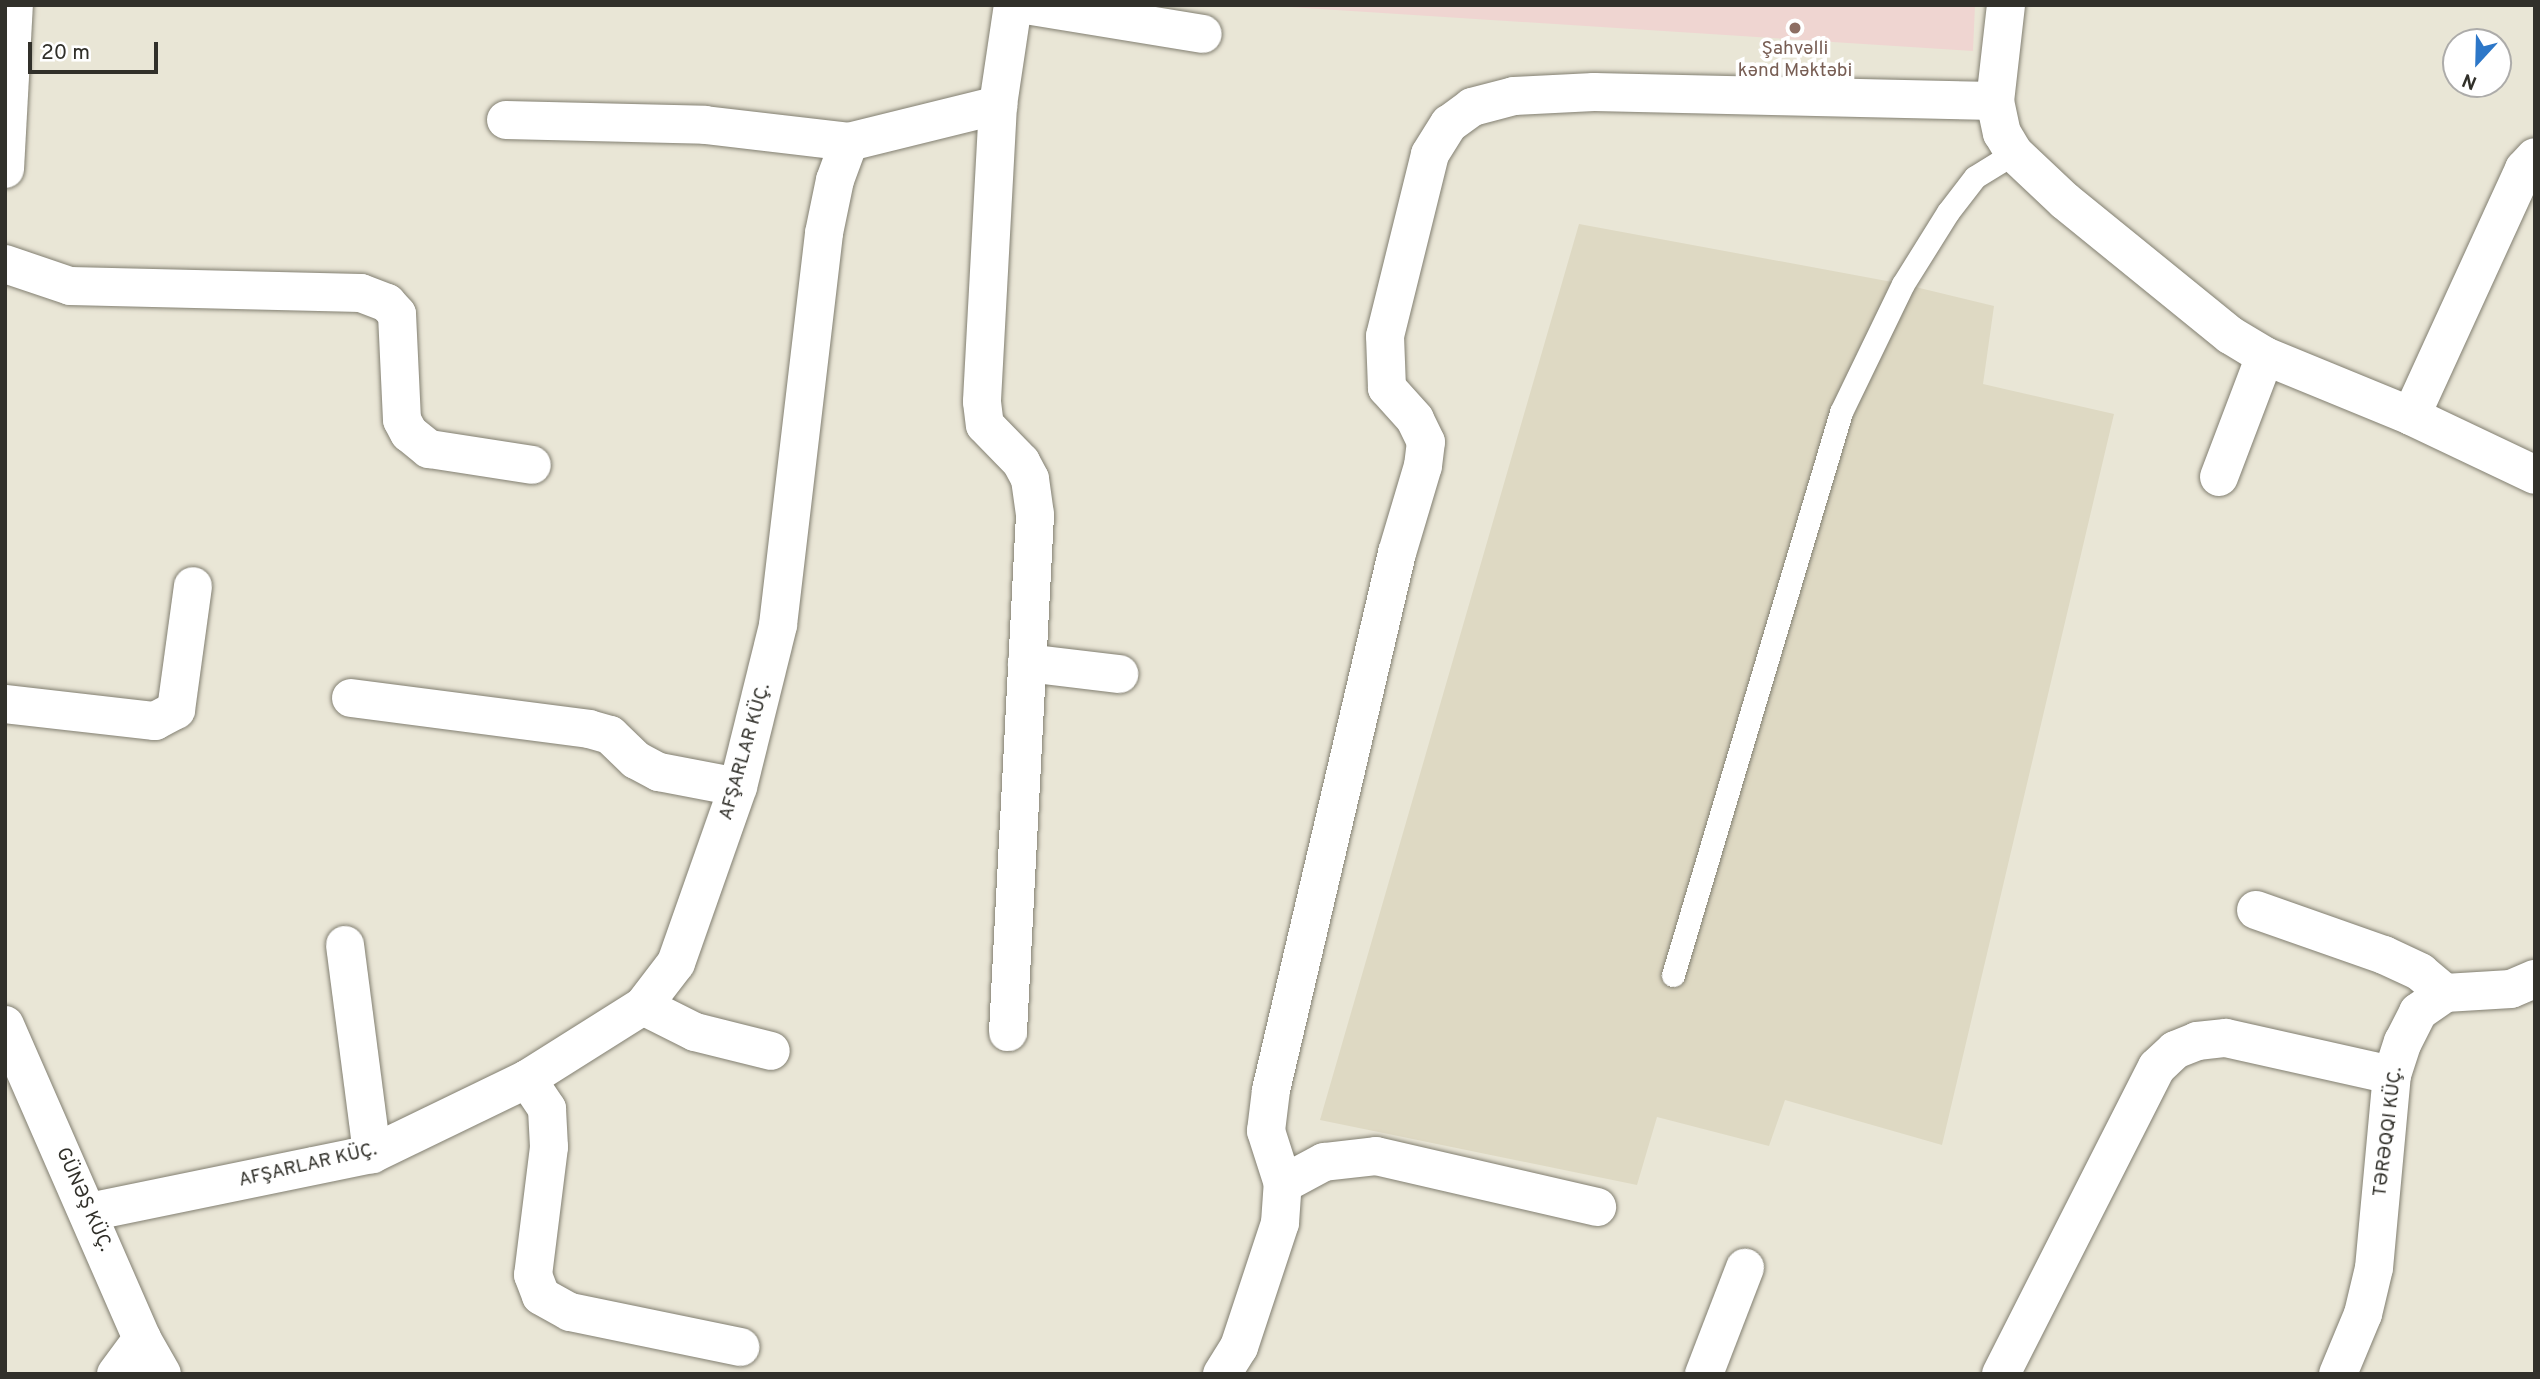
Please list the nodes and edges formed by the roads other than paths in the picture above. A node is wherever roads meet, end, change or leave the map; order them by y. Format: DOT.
graph roads {
  1 [pos="15,5"];
  2 [pos="1013,5"];
  3 [pos="1026,5"];
  4 [pos="2006,5"];
  5 [pos="1203,34"];
  6 [pos="1995,101"];
  7 [pos="998,105"];
  8 [pos="506,120"];
  9 [pos="849,142"];
  10 [pos="2014,153"];
  11 [pos="2535,157"];
  12 [pos="5,169"];
  13 [pos="5,264"];
  14 [pos="2265,356"];
  15 [pos="2411,416"];
  16 [pos="532,465"];
  17 [pos="2535,474"];
  18 [pos="2219,477"];
  19 [pos="193,586"];
  20 [pos="1027,663"];
  21 [pos="1119,674"];
  22 [pos="351,698"];
  23 [pos="5,704"];
  24 [pos="738,787"];
  25 [pos="2256,910"];
  26 [pos="345,945"];
  27 [pos="1673,975"];
  28 [pos="2535,979"];
  29 [pos="2445,993"];
  30 [pos="643,1006"];
  31 [pos="5,1025"];
  32 [pos="1008,1031"];
  33 [pos="771,1051"];
  34 [pos="2392,1075"];
  35 [pos="527,1079"];
  36 [pos="372,1154"];
  37 [pos="1283,1184"];
  38 [pos="1597,1207"];
  39 [pos="89,1212"];
  40 [pos="1745,1268"];
  41 [pos="142,1339"];
  42 [pos="740,1347"];
  43 [pos="116,1374"];
  44 [pos="162,1374"];
  45 [pos="1222,1374"];
  46 [pos="1704,1374"];
  47 [pos="2001,1374"];
  48 [pos="2338,1374"];
  1 -- 12 [label="street"];
  2 -- 7 [label="street"];
  3 -- 5 [label="street"];
  4 -- 6 [label="street"];
  6 -- 10 [label="street"];
  6 -- 37 [label="street"];
  7 -- 9 [label="street"];
  7 -- 20 [label="street"];
  8 -- 9 [label="street"];
  9 -- 24 [label="street, AFŞARLAR KÜÇ."];
  10 -- 14 [label="street"];
  10 -- 27 [label="lane"];
  11 -- 15 [label="street"];
  13 -- 16 [label="street"];
  14 -- 15 [label="street"];
  14 -- 18 [label="street"];
  15 -- 17 [label="street"];
  19 -- 23 [label="street"];
  20 -- 21 [label="street"];
  20 -- 32 [label="street"];
  22 -- 24 [label="street"];
  24 -- 30 [label="street, AFŞARLAR KÜÇ."];
  25 -- 29 [label="street"];
  26 -- 36 [label="street"];
  28 -- 29 [label="street"];
  29 -- 34 [label="street, TƏRƏQQI KÜÇ."];
  30 -- 33 [label="street"];
  30 -- 35 [label="street, AFŞARLAR KÜÇ."];
  31 -- 39 [label="street, GÜNƏŞ KÜÇ."];
  34 -- 47 [label="street"];
  34 -- 48 [label="street, TƏRƏQQI KÜÇ."];
  35 -- 36 [label="street, AFŞARLAR KÜÇ."];
  35 -- 42 [label="street"];
  36 -- 39 [label="street, AFŞARLAR KÜÇ."];
  37 -- 38 [label="street"];
  37 -- 45 [label="street"];
  39 -- 41 [label="street, GÜNƏŞ KÜÇ."];
  40 -- 46 [label="street"];
  41 -- 43 [label="street"];
  41 -- 44 [label="street, GÜNƏŞ KÜÇ."];
}
